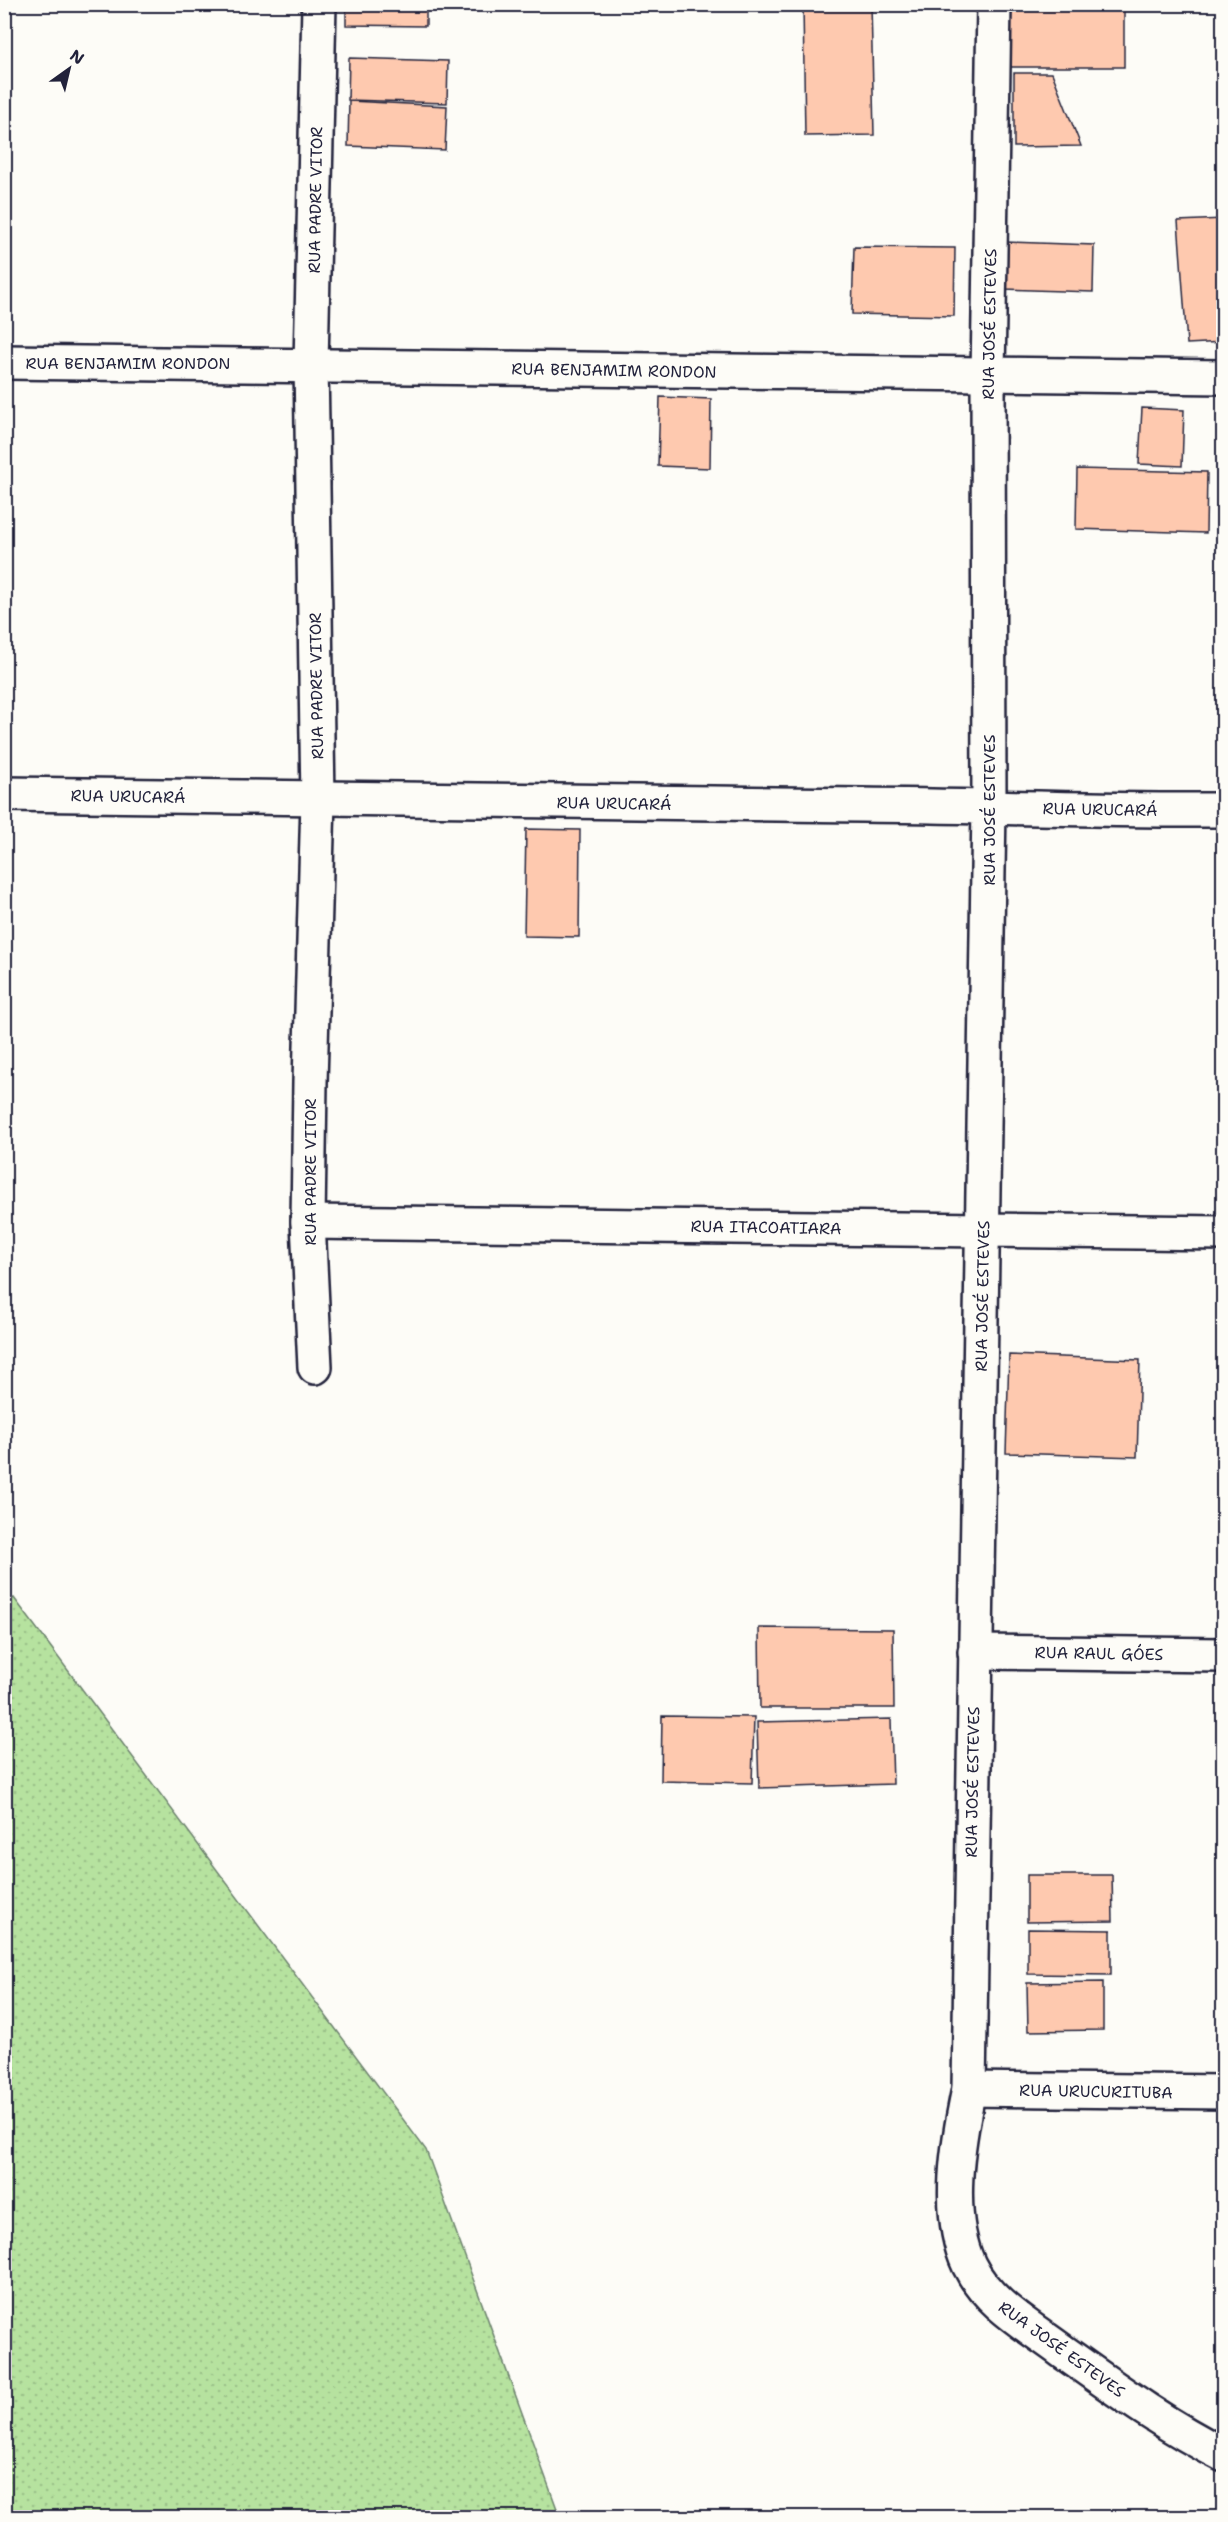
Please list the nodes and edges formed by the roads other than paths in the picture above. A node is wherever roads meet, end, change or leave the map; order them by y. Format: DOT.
graph roads {
  1 [pos="320,4"];
  2 [pos="994,4"];
  3 [pos="4,362"];
  4 [pos="311,364"];
  5 [pos="988,376"];
  6 [pos="1224,377"];
  7 [pos="4,794"];
  8 [pos="318,800"];
  9 [pos="989,806"];
  10 [pos="1224,810"];
  11 [pos="308,1222"];
  12 [pos="983,1230"];
  13 [pos="1224,1233"];
  14 [pos="315,1367"];
  15 [pos="975,1652"];
  16 [pos="1224,1655"];
  17 [pos="969,2089"];
  18 [pos="1224,2092"];
  19 [pos="1224,2455"];
  1 -- 4 [label="street, RUA PADRE VITOR"];
  2 -- 5 [label="street, RUA JOSÉ ESTEVES"];
  3 -- 4 [label="street, RUA BENJAMIM RONDON"];
  4 -- 5 [label="street, RUA BENJAMIM RONDON"];
  4 -- 8 [label="street, RUA PADRE VITOR"];
  5 -- 6 [label="street, RUA BENJAMIM RONDON"];
  5 -- 9 [label="street, RUA JOSÉ ESTEVES"];
  7 -- 8 [label="street, RUA URUCARÁ"];
  8 -- 9 [label="street, RUA URUCARÁ"];
  8 -- 11 [label="street, RUA PADRE VITOR"];
  9 -- 10 [label="street, RUA URUCARÁ"];
  9 -- 12 [label="street, RUA JOSÉ ESTEVES"];
  11 -- 12 [label="street, RUA ITACOATIARA"];
  11 -- 14 [label="street, RUA PADRE VITOR"];
  12 -- 13 [label="street, RUA ITACOATIARA"];
  12 -- 15 [label="street, RUA JOSÉ ESTEVES"];
  15 -- 16 [label="street, RUA RAUL GÓES"];
  15 -- 17 [label="street, RUA JOSÉ ESTEVES"];
  17 -- 18 [label="street, RUA URUCURITUBA"];
  17 -- 19 [label="street, RUA JOSÉ ESTEVES"];
}
